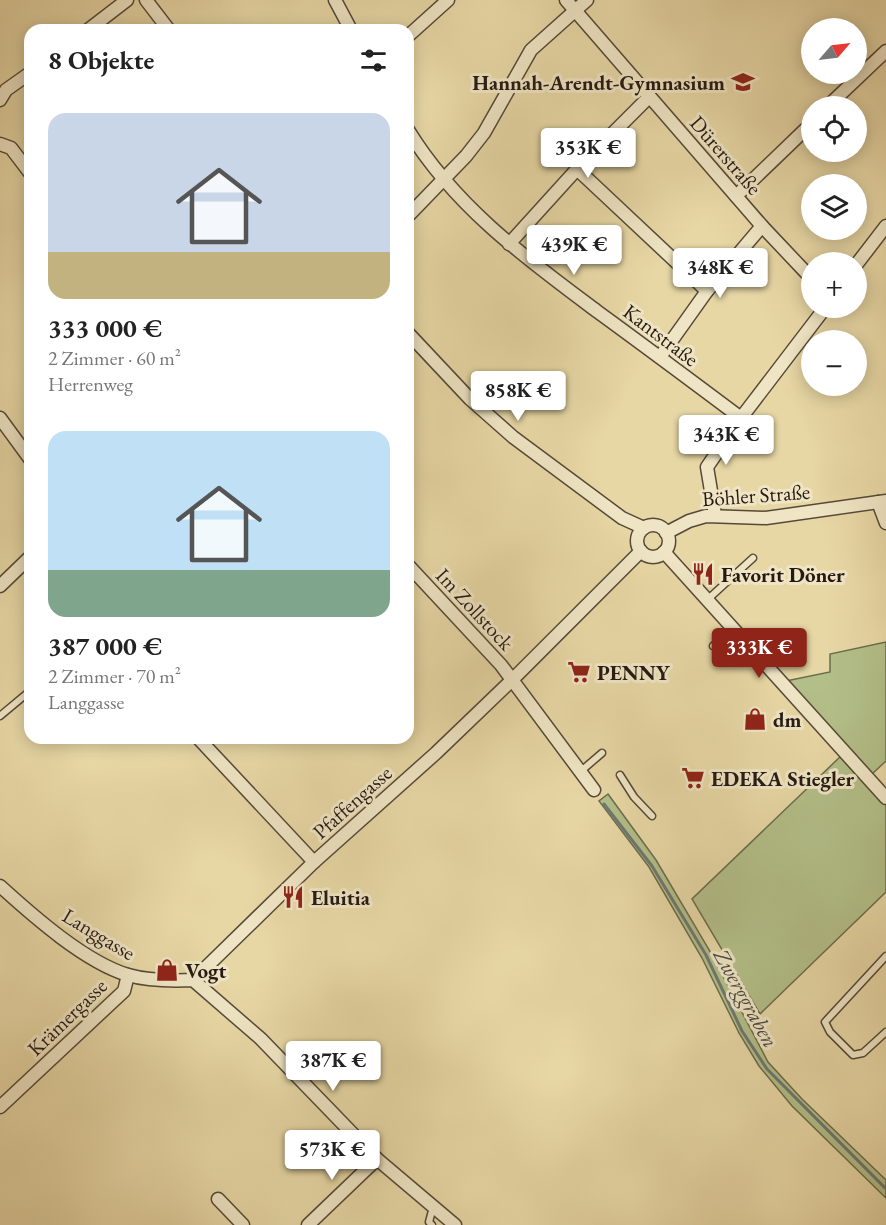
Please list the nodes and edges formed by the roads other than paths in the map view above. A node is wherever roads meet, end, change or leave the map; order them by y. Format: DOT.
graph roads {
  1 [pos="128,0"];
  2 [pos="146,0"];
  3 [pos="334,0"];
  4 [pos="448,0"];
  5 [pos="566,0"];
  6 [pos="587,0"];
  7 [pos="575,10"];
  8 [pos="96,24"];
  9 [pos="164,24"];
  10 [pos="348,24"];
  11 [pos="414,31"];
  12 [pos="886,51"];
  13 [pos="24,77"];
  14 [pos="839,96"];
  15 [pos="649,97"];
  16 [pos="0,100"];
  17 [pos="801,134"];
  18 [pos="414,140"];
  19 [pos="0,144"];
  20 [pos="24,165"];
  21 [pos="577,169"];
  22 [pos="443,180"];
  23 [pos="736,196"];
  24 [pos="414,210"];
  25 [pos="762,226"];
  26 [pos="886,226"];
  27 [pos="509,244"];
  28 [pos="866,252"];
  29 [pos="801,267"];
  30 [pos="707,291"];
  31 [pos="817,318"];
  32 [pos="414,339"];
  33 [pos="660,357"];
  34 [pos="0,418"];
  35 [pos="741,418"];
  36 [pos="24,451"];
  37 [pos="882,501"];
  38 [pos="715,515"];
  39 [pos="886,523"];
  40 [pos="641,533"];
  41 [pos="666,533"];
  42 [pos="641,551"];
  43 [pos="664,552"];
  44 [pos="753,558"];
  45 [pos="24,563"];
  46 [pos="414,572"];
  47 [pos="0,586"];
  48 [pos="707,600"];
  49 [pos="733,628"];
  50 [pos="713,646"];
  51 [pos="512,680"];
  52 [pos="24,695"];
  53 [pos="0,716"];
  54 [pos="204,744"];
  55 [pos="602,753"];
  56 [pos="581,771"];
  57 [pos="620,775"];
  58 [pos="594,790"];
  59 [pos="886,798"];
  60 [pos="652,816"];
  61 [pos="314,862"];
  62 [pos="0,886"];
  63 [pos="886,956"];
  64 [pos="128,975"];
  65 [pos="193,980"];
  66 [pos="886,1032"];
  67 [pos="0,1107"];
  68 [pos="377,1160"];
  69 [pos="218,1199"];
  70 [pos="433,1206"];
  71 [pos="243,1225"];
  72 [pos="308,1225"];
  73 [pos="432,1225"];
  74 [pos="455,1225"];
  1 -- 2 [label="street"];
  1 -- 8 [label="street"];
  2 -- 9 [label="street"];
  3 -- 10 [label="street"];
  4 -- 11 [label="street"];
  5 -- 7 [label="street, Dürerstraße"];
  6 -- 7 [label="street"];
  7 -- 15 [label="street, Dürerstraße"];
  7 -- 22 [label="street"];
  12 -- 14 [label="street"];
  13 -- 16 [label="street"];
  15 -- 21 [label="street"];
  15 -- 23 [label="street, Dürerstraße"];
  17 -- 23 [label="street"];
  18 -- 22 [label="street, Kantstraße"];
  19 -- 20 [label="street"];
  21 -- 27 [label="street"];
  21 -- 30 [label="street"];
  22 -- 24 [label="street"];
  22 -- 27 [label="street, Kantstraße"];
  23 -- 25 [label="street, Dürerstraße"];
  25 -- 29 [label="street, Dürerstraße"];
  25 -- 30 [label="street"];
  26 -- 28 [label="street"];
  27 -- 33 [label="street, Kantstraße"];
  30 -- 33 [label="street"];
  31 -- 35 [label="street"];
  32 -- 40 [label="street"];
  33 -- 35 [label="street, Kantstraße"];
  34 -- 36 [label="street"];
  35 -- 38 [label="street"];
  37 -- 38 [label="street, Böhler Straße"];
  37 -- 39 [label="street"];
  38 -- 41 [label="street, Böhler Straße"];
  40 -- 41 [label="street"];
  40 -- 42 [label="street"];
  41 -- 43 [label="street"];
  42 -- 43 [label="street"];
  42 -- 51 [label="street, Pfaffengasse"];
  43 -- 48 [label="street"];
  44 -- 48 [label="lane"];
  45 -- 47 [label="street"];
  46 -- 51 [label="street, Im Zollstock"];
  48 -- 49 [label="street"];
  49 -- 50 [label="lane"];
  49 -- 59 [label="street"];
  51 -- 56 [label="street, Im Zollstock"];
  51 -- 61 [label="street, Pfaffengasse"];
  52 -- 53 [label="lane"];
  54 -- 61 [label="street"];
  55 -- 56 [label="lane"];
  56 -- 58 [label="street, Im Zollstock"];
  57 -- 60 [label="lane"];
  61 -- 65 [label="street, Pfaffengasse"];
  62 -- 64 [label="street, Langgasse"];
  63 -- 66 [label="lane"];
  64 -- 65 [label="street, Langgasse"];
  64 -- 67 [label="street, Krämergasse"];
  65 -- 68 [label="street"];
  68 -- 70 [label="street"];
  68 -- 72 [label="street"];
  69 -- 71 [label="street"];
  70 -- 73 [label="lane"];
  70 -- 74 [label="street"];
}
